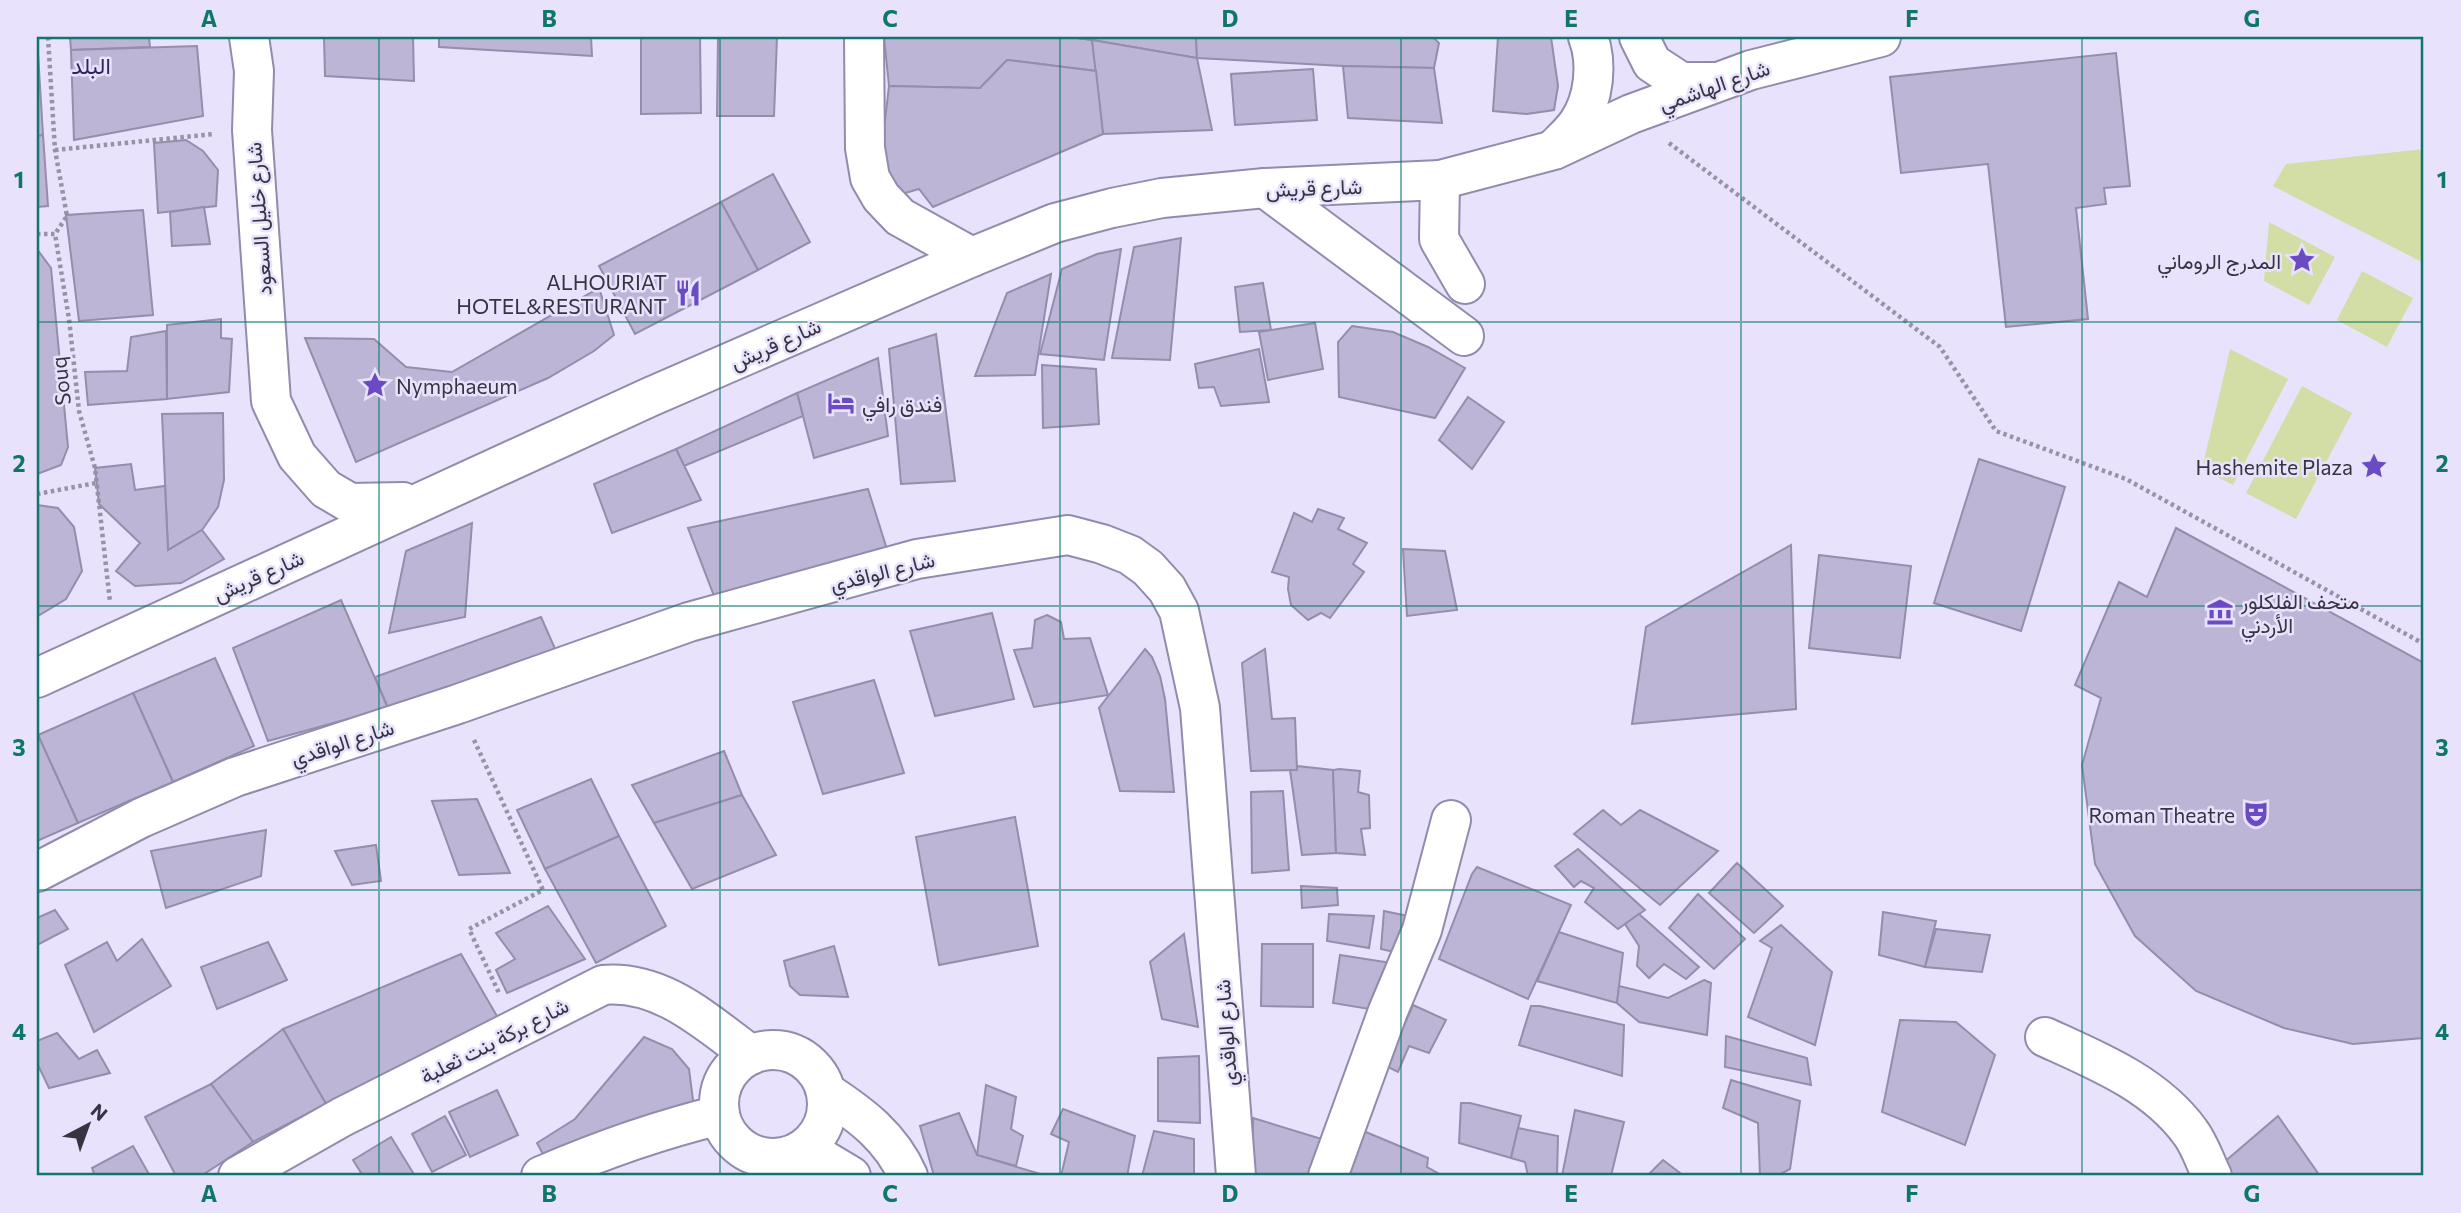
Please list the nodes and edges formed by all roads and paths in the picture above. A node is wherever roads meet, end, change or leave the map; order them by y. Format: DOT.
graph roads {
  1 [pos="48,37"];
  2 [pos="864,37"];
  3 [pos="1588,37"];
  4 [pos="1639,37"];
  5 [pos="1881,37"];
  6 [pos="255,48"];
  7 [pos="1717,82"];
  8 [pos="1631,114"];
  9 [pos="252,130"];
  10 [pos="55,150"];
  11 [pos="1554,150"];
  12 [pos="1440,180"];
  13 [pos="1265,188"];
  14 [pos="37,234"];
  15 [pos="55,234"];
  16 [pos="972,257"];
  17 [pos="1465,284"];
  18 [pos="1464,336"];
  19 [pos="96,483"];
  20 [pos="37,494"];
  21 [pos="423,501"];
  22 [pos="114,642"];
  23 [pos="2424,644"];
  24 [pos="37,678"];
  25 [pos="458,704"];
  26 [pos="1451,820"];
  27 [pos="37,872"];
  28 [pos="516,1029"];
  29 [pos="2045,1037"];
  30 [pos="751,1055"];
  31 [pos="827,1092"];
  32 [pos="720,1115"];
  33 [pos="798,1153"];
  34 [pos="238,1176"];
  35 [pos="541,1176"];
  36 [pos="851,1176"];
  37 [pos="908,1176"];
  38 [pos="1237,1176"];
  39 [pos="1328,1176"];
  40 [pos="2212,1176"];
  1 -- 10 [label="path, Souq"];
  2 -- 16 [label="street"];
  3 -- 11 [label="street"];
  4 -- 7 [label="street"];
  5 -- 7 [label="street, شارع الهاشمي"];
  6 -- 9 [label="street, شارع خليل السعود"];
  7 -- 8 [label="street, شارع الهاشمي"];
  8 -- 11 [label="street, شارع الهاشمي"];
  8 -- 23 [label="path"];
  9 -- 10 [label="path"];
  9 -- 21 [label="street, شارع خليل السعود"];
  10 -- 15 [label="path, Souq"];
  11 -- 12 [label="street, شارع قريش"];
  12 -- 13 [label="street, شارع قريش"];
  12 -- 17 [label="street"];
  13 -- 16 [label="street, شارع قريش"];
  13 -- 18 [label="street"];
  14 -- 15 [label="path"];
  15 -- 19 [label="path, Souq"];
  16 -- 21 [label="street, شارع قريش"];
  19 -- 20 [label="path"];
  19 -- 22 [label="path, Souq"];
  21 -- 22 [label="street, شارع قريش"];
  22 -- 24 [label="street, شارع قريش"];
  25 -- 27 [label="street, شارع الواقدي"];
  25 -- 28 [label="path"];
  25 -- 38 [label="street, شارع الواقدي"];
  26 -- 39 [label="street"];
  28 -- 30 [label="street, شارع بركة بنت ثعلبة"];
  28 -- 34 [label="street, شارع بركة بنت ثعلبة"];
  29 -- 40 [label="street"];
  30 -- 31 [label="street"];
  30 -- 32 [label="street"];
  31 -- 33 [label="street"];
  31 -- 37 [label="street"];
  32 -- 33 [label="street"];
  32 -- 35 [label="street"];
  33 -- 36 [label="street"];
}
